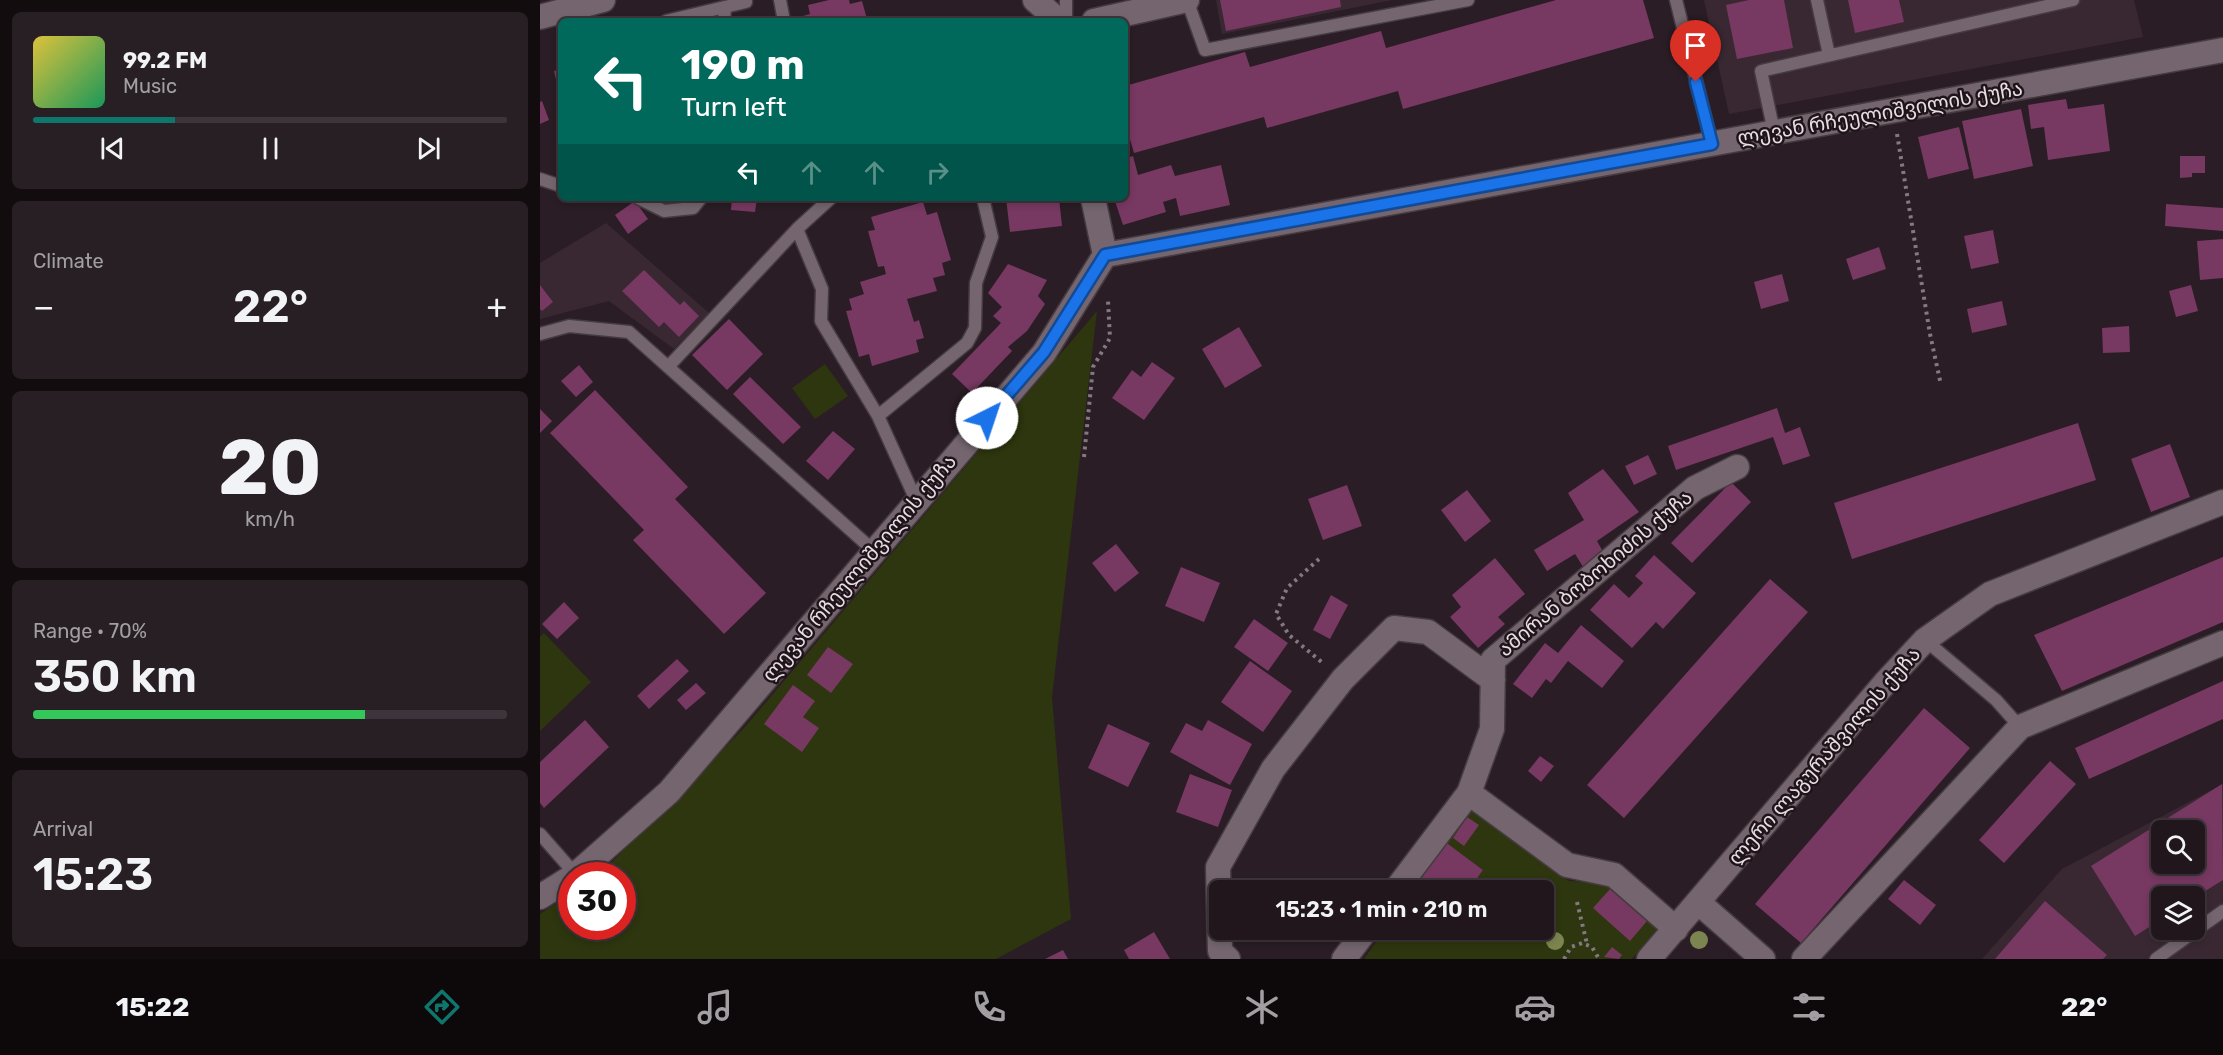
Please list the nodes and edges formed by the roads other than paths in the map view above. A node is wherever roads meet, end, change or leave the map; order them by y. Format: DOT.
graph roads {
  1 [pos="603,0"];
  2 [pos="745,0"];
  3 [pos="780,0"];
  4 [pos="1035,0"];
  5 [pos="1066,0"];
  6 [pos="1187,0"];
  7 [pos="1468,0"];
  8 [pos="1676,0"];
  9 [pos="1817,0"];
  10 [pos="2073,0"];
  11 [pos="725,7"];
  12 [pos="540,17"];
  13 [pos="679,18"];
  14 [pos="724,18"];
  15 [pos="783,18"];
  16 [pos="1056,18"];
  17 [pos="1066,18"];
  18 [pos="1107,18"];
  19 [pos="2223,50"];
  20 [pos="1829,55"];
  21 [pos="1774,132"];
  22 [pos="1712,144"];
  23 [pos="540,179"];
  24 [pos="558,185"];
  25 [pos="644,201"];
  26 [pos="699,201"];
  27 [pos="828,201"];
  28 [pos="985,201"];
  29 [pos="1094,201"];
  30 [pos="797,230"];
  31 [pos="1105,255"];
  32 [pos="540,334"];
  33 [pos="668,367"];
  34 [pos="878,416"];
  35 [pos="1737,467"];
  36 [pos="916,500"];
  37 [pos="2223,502"];
  38 [pos="874,551"];
  39 [pos="1925,640"];
  40 [pos="2223,643"];
  41 [pos="1493,680"];
  42 [pos="2020,726"];
  43 [pos="1469,793"];
  44 [pos="540,834"];
  45 [pos="563,862"];
  46 [pos="590,862"];
  47 [pos="1403,880"];
  48 [pos="558,886"];
  49 [pos="540,897"];
  50 [pos="1699,903"];
  51 [pos="2223,911"];
  52 [pos="1676,929"];
  53 [pos="1358,940"];
  54 [pos="1228,959"];
  55 [pos="1344,959"];
  56 [pos="1649,959"];
  57 [pos="1762,959"];
  58 [pos="1804,959"];
  59 [pos="2156,959"];
  1 -- 12 [label="street"];
  2 -- 11 [label="lane"];
  3 -- 15 [label="lane"];
  4 -- 16 [label="street"];
  5 -- 17 [label="lane"];
  6 -- 7 [label="lane"];
  6 -- 18 [label="street"];
  8 -- 22 [label="lane"];
  9 -- 20 [label="lane"];
  10 -- 20 [label="lane"];
  11 -- 13 [label="lane"];
  11 -- 14 [label="lane"];
  19 -- 21 [label="street, ლევან რჩეულიშვილის ქუჩა"];
  20 -- 21 [label="lane"];
  21 -- 22 [label="street, ლევან რჩეულიშვილის ქუჩა"];
  22 -- 31 [label="street, ლევან რჩეულიშვილის ქუჩა"];
  23 -- 24 [label="lane"];
  25 -- 26 [label="lane"];
  27 -- 30 [label="lane"];
  28 -- 34 [label="lane"];
  29 -- 31 [label="street"];
  30 -- 33 [label="lane"];
  30 -- 34 [label="lane"];
  31 -- 36 [label="street, ლევან რჩეულიშვილის ქუჩა"];
  32 -- 33 [label="lane"];
  33 -- 38 [label="lane"];
  34 -- 36 [label="lane"];
  35 -- 41 [label="street, ამირან ბობოხიძის ქუჩა"];
  36 -- 38 [label="street, ლევან რჩეულიშვილის ქუჩა"];
  37 -- 39 [label="street, ლერი ლაგურაშვილის ქუჩა"];
  38 -- 46 [label="street, ლევან რჩეულიშვილის ქუჩა"];
  39 -- 42 [label="lane"];
  39 -- 50 [label="street, ლერი ლაგურაშვილის ქუჩა"];
  40 -- 42 [label="street"];
  41 -- 43 [label="street, ამირან ბობოხიძის ქუჩა"];
  41 -- 54 [label="street"];
  42 -- 58 [label="street"];
  43 -- 47 [label="street, ამირან ბობოხიძის ქუჩა"];
  43 -- 52 [label="street"];
  44 -- 45 [label="lane"];
  48 -- 49 [label="street, ლევან რჩეულიშვილის ქუჩა"];
  50 -- 52 [label="street, ლერი ლაგურაშვილის ქუჩა"];
  50 -- 57 [label="street"];
  51 -- 59 [label="lane"];
  52 -- 56 [label="street, ლერი ლაგურაშვილის ქუჩა"];
  53 -- 55 [label="street"];
}
